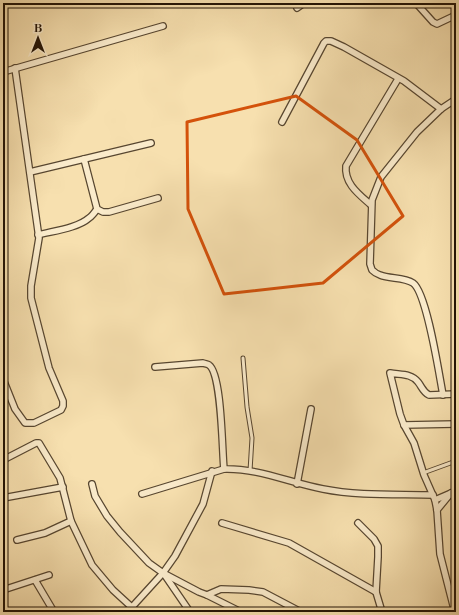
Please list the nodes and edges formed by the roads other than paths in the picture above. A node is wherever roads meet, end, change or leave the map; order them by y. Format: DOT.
graph roads {
  1 [pos="304,3"];
  2 [pos="416,3"];
  3 [pos="297,8"];
  4 [pos="456,15"];
  5 [pos="163,26"];
  6 [pos="15,68"];
  7 [pos="3,72"];
  8 [pos="398,79"];
  9 [pos="456,99"];
  10 [pos="441,109"];
  11 [pos="282,122"];
  12 [pos="151,143"];
  13 [pos="84,159"];
  14 [pos="30,172"];
  15 [pos="158,198"];
  16 [pos="371,205"];
  17 [pos="97,209"];
  18 [pos="38,235"];
  19 [pos="243,358"];
  20 [pos="155,367"];
  21 [pos="3,379"];
  22 [pos="456,394"];
  23 [pos="443,395"];
  24 [pos="311,409"];
  25 [pos="456,424"];
  26 [pos="404,425"];
  27 [pos="3,460"];
  28 [pos="456,461"];
  29 [pos="224,469"];
  30 [pos="212,471"];
  31 [pos="250,471"];
  32 [pos="423,473"];
  33 [pos="92,484"];
  34 [pos="297,484"];
  35 [pos="63,487"];
  36 [pos="454,492"];
  37 [pos="142,494"];
  38 [pos="3,498"];
  39 [pos="434,498"];
  40 [pos="437,510"];
  41 [pos="71,521"];
  42 [pos="222,523"];
  43 [pos="358,523"];
  44 [pos="17,540"];
  45 [pos="163,573"];
  46 [pos="49,575"];
  47 [pos="35,580"];
  48 [pos="3,590"];
  49 [pos="376,592"];
  50 [pos="207,595"];
  51 [pos="132,607"];
  52 [pos="455,609"];
  53 [pos="54,612"];
  54 [pos="137,612"];
  55 [pos="190,612"];
  56 [pos="241,612"];
  57 [pos="301,612"];
  58 [pos="382,612"];
  59 [pos="445,612"];
  1 -- 3 [label="street"];
  2 -- 4 [label="street"];
  5 -- 6 [label="street"];
  6 -- 7 [label="street"];
  6 -- 14 [label="street"];
  8 -- 10 [label="street"];
  8 -- 11 [label="street"];
  8 -- 16 [label="street"];
  9 -- 10 [label="street"];
  10 -- 16 [label="street"];
  12 -- 13 [label="street"];
  13 -- 14 [label="street"];
  13 -- 17 [label="street"];
  14 -- 18 [label="street"];
  15 -- 17 [label="street"];
  16 -- 23 [label="street"];
  17 -- 18 [label="street"];
  18 -- 21 [label="street"];
  19 -- 31 [label="lane"];
  20 -- 29 [label="street"];
  22 -- 23 [label="street"];
  23 -- 26 [label="street"];
  24 -- 34 [label="street"];
  25 -- 26 [label="street"];
  26 -- 32 [label="street"];
  27 -- 35 [label="street"];
  28 -- 32 [label="lane"];
  29 -- 30 [label="street"];
  29 -- 31 [label="street"];
  30 -- 37 [label="street"];
  30 -- 45 [label="street"];
  31 -- 34 [label="street"];
  32 -- 39 [label="street"];
  33 -- 45 [label="street"];
  34 -- 39 [label="street"];
  35 -- 38 [label="street"];
  35 -- 41 [label="street"];
  36 -- 39 [label="street"];
  36 -- 40 [label="street"];
  39 -- 40 [label="street"];
  40 -- 52 [label="street"];
  41 -- 44 [label="street"];
  41 -- 51 [label="street"];
  42 -- 49 [label="street"];
  43 -- 49 [label="street"];
  45 -- 50 [label="street"];
  45 -- 51 [label="street"];
  45 -- 55 [label="street"];
  46 -- 47 [label="street"];
  47 -- 48 [label="street"];
  47 -- 53 [label="street"];
  49 -- 58 [label="street"];
  50 -- 56 [label="street"];
  50 -- 57 [label="street"];
  51 -- 54 [label="street"];
  52 -- 59 [label="street"];
}
